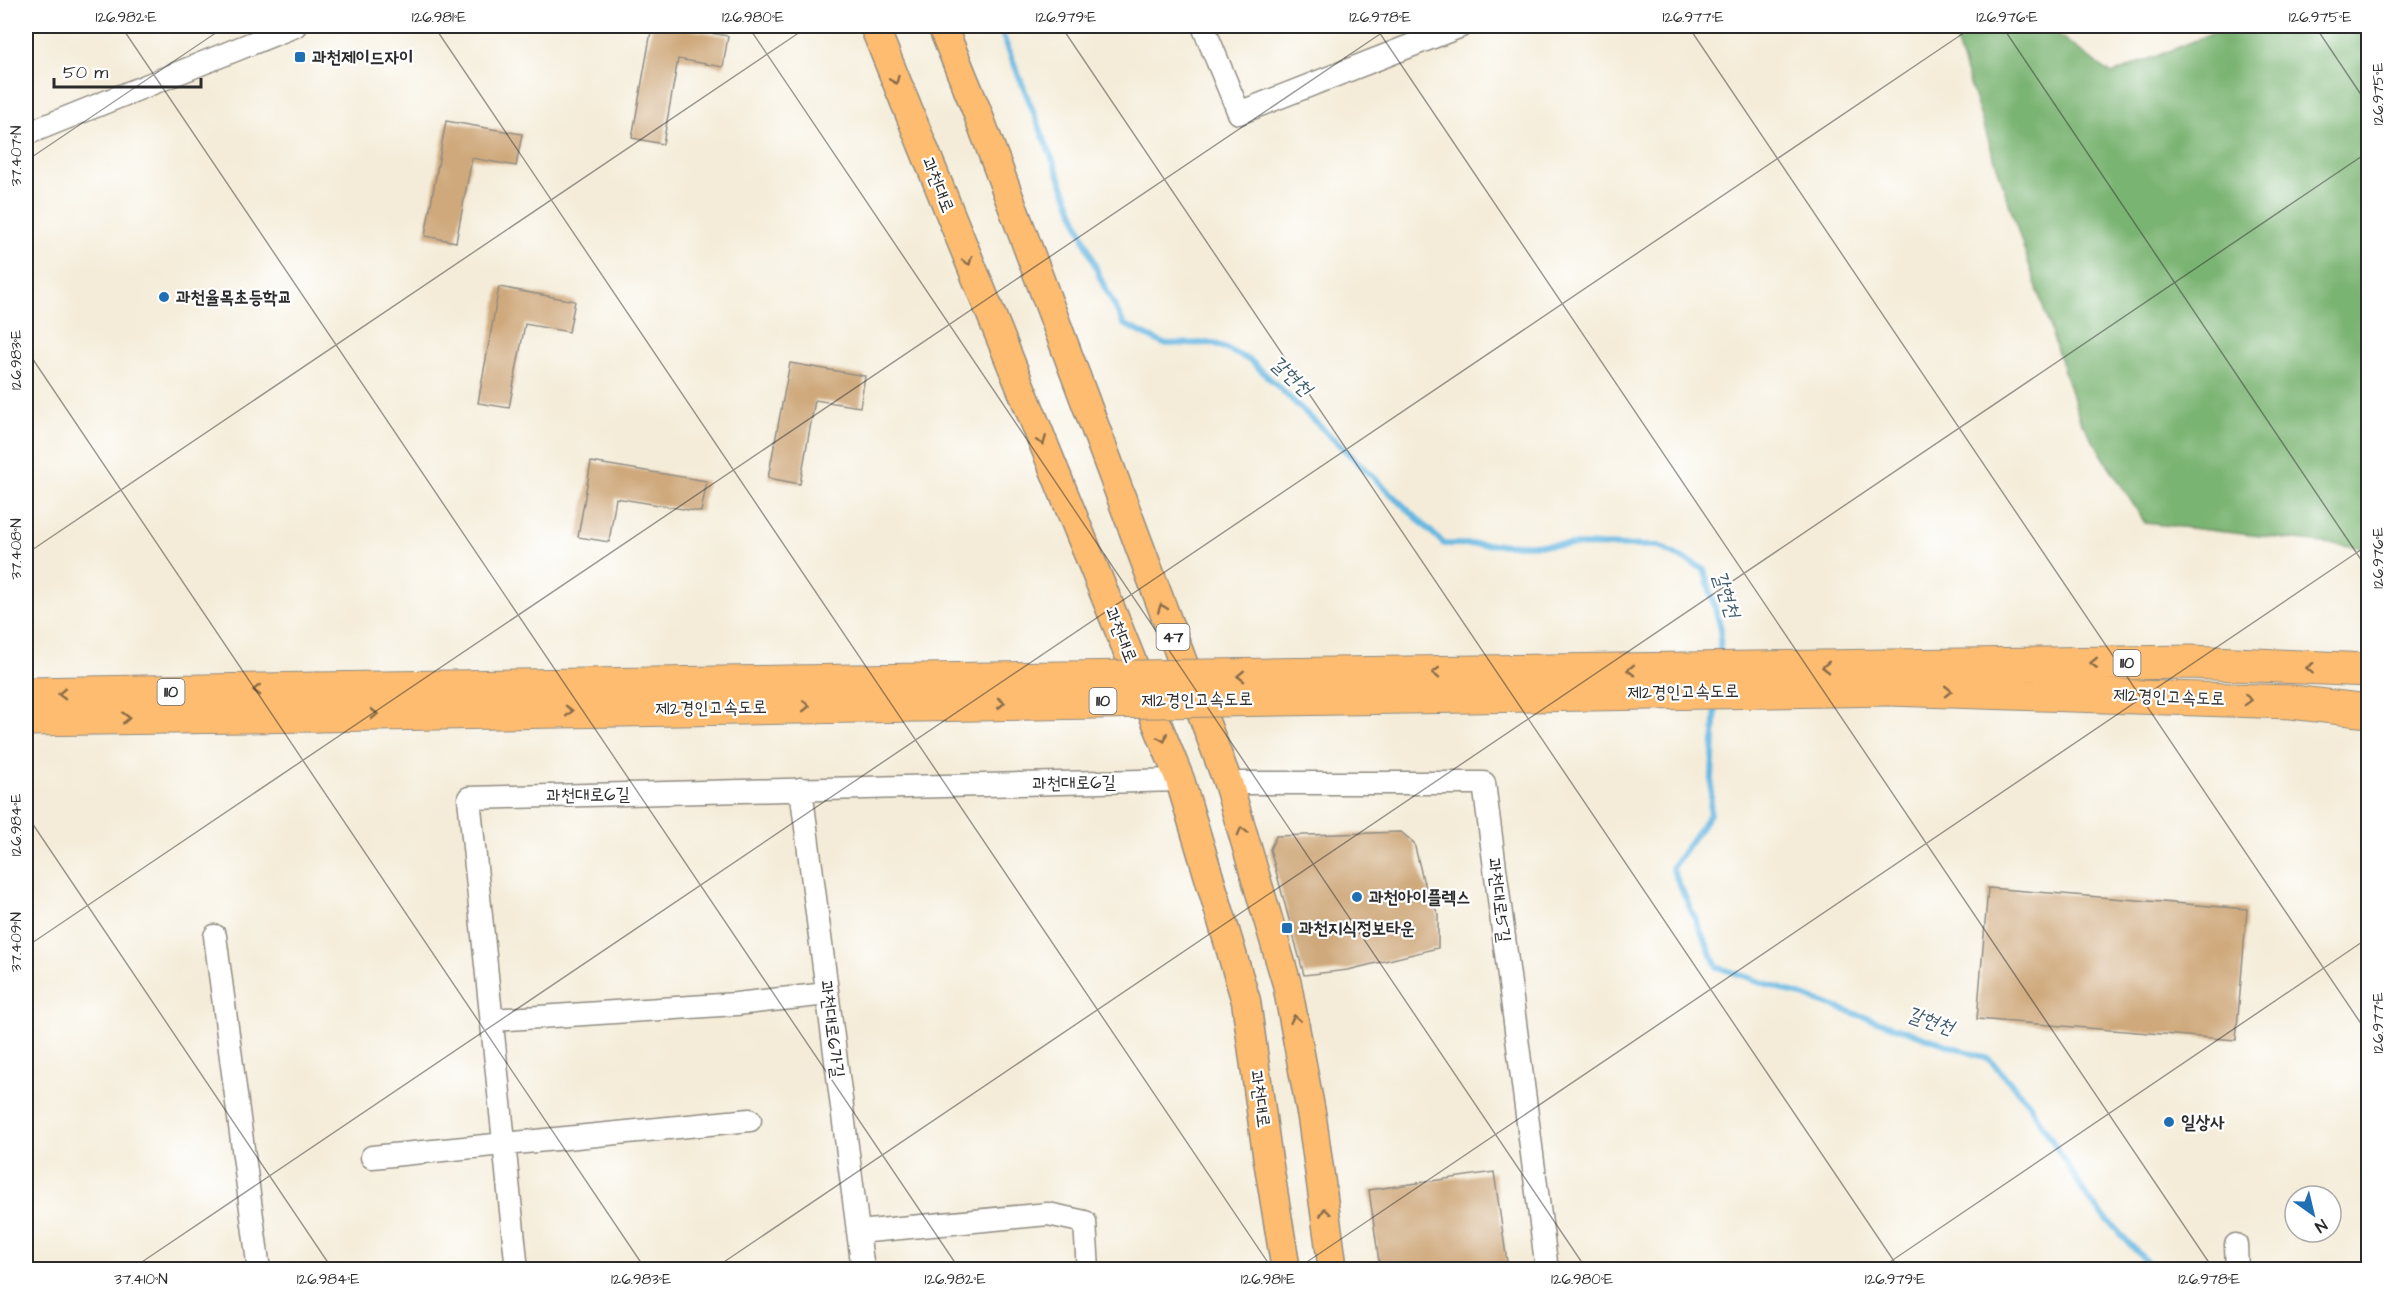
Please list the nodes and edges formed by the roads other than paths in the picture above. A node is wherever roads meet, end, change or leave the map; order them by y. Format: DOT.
graph roads {
  1 [pos="295,26"];
  2 [pos="874,26"];
  3 [pos="942,26"];
  4 [pos="1203,26"];
  5 [pos="1461,26"];
  6 [pos="26,134"];
  7 [pos="2368,670"];
  8 [pos="1887,678"];
  9 [pos="26,694"];
  10 [pos="316,702"];
  11 [pos="2368,711"];
  12 [pos="26,719"];
  13 [pos="1180,780"];
  14 [pos="1228,783"];
  15 [pos="801,789"];
  16 [pos="215,936"];
  17 [pos="827,994"];
  18 [pos="492,1020"];
  19 [pos="750,1120"];
  20 [pos="504,1144"];
  21 [pos="372,1157"];
  22 [pos="858,1232"];
  23 [pos="2236,1245"];
  24 [pos="260,1269"];
  25 [pos="517,1269"];
  26 [pos="863,1269"];
  27 [pos="1088,1269"];
  28 [pos="1286,1269"];
  29 [pos="1333,1269"];
  30 [pos="1547,1269"];
  31 [pos="2237,1269"];
  1 -- 6 [label="street"];
  2 -- 13 [label="main road, 과천대로, one-way"];
  14 -- 3 [label="main road, 47, one-way"];
  4 -- 5 [label="street"];
  7 -- 8 [label="highway, 제2경인고속도로 / 110, one-way"];
  8 -- 10 [label="highway, 제2경인고속도로 / 110, bridge"];
  8 -- 11 [label="highway, 제2경인고속도로 / 110, one-way"];
  10 -- 9 [label="highway, 제2경인고속도로 / 110, one-way"];
  12 -- 10 [label="highway, 제2경인고속도로 / 110, one-way"];
  13 -- 15 [label="street, 과천대로6길"];
  13 -- 28 [label="main road, 과천대로"];
  29 -- 14 [label="main road, 47, one-way"];
  14 -- 30 [label="street, 과천대로5길"];
  15 -- 17 [label="street, 과천대로6가길"];
  15 -- 18 [label="street, 과천대로6길"];
  16 -- 24 [label="street"];
  17 -- 18 [label="street"];
  17 -- 22 [label="street, 과천대로6가길"];
  18 -- 20 [label="street, 과천대로6길"];
  19 -- 20 [label="street"];
  20 -- 21 [label="street"];
  20 -- 25 [label="street, 과천대로6길"];
  22 -- 26 [label="street, 과천대로6가길"];
  22 -- 27 [label="street"];
  23 -- 31 [label="street"];
}
